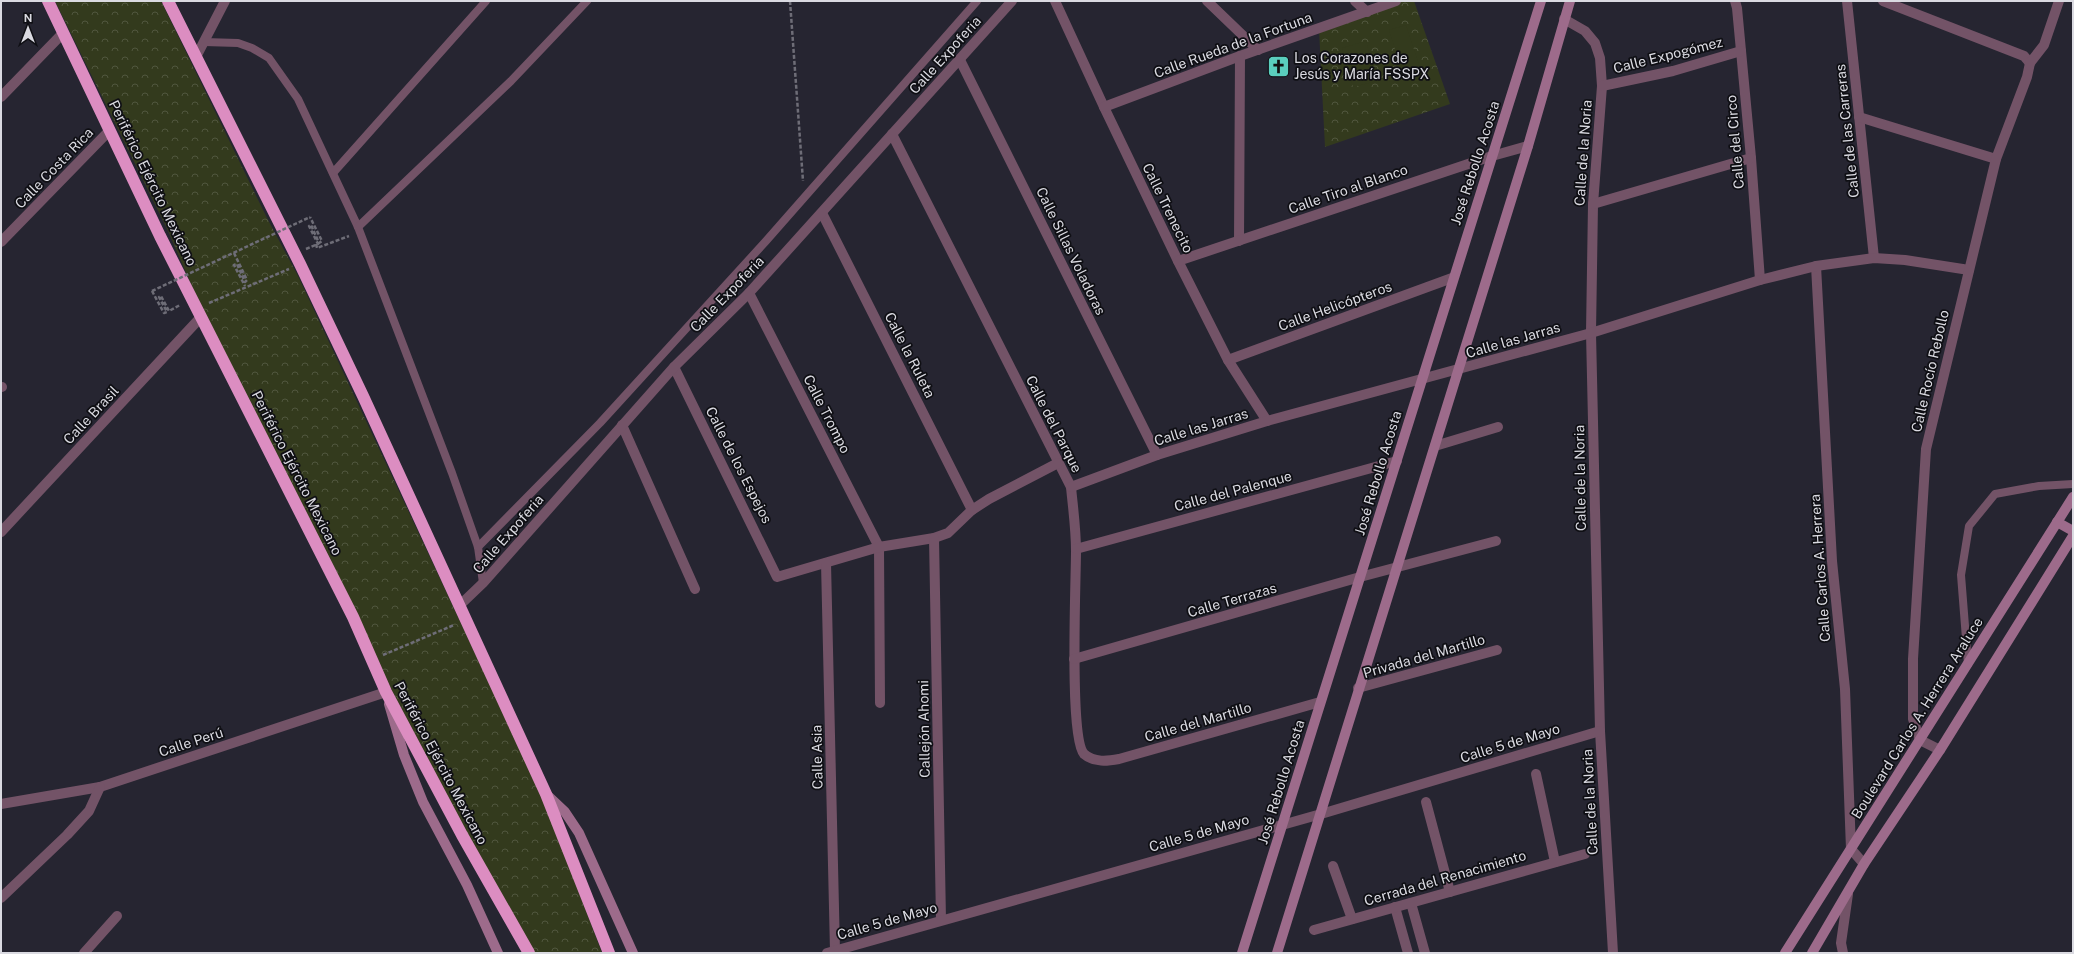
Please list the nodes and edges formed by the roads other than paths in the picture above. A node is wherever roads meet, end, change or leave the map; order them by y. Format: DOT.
graph roads {
  1 [pos="48,1"];
  2 [pos="168,1"];
  3 [pos="225,1"];
  4 [pos="486,1"];
  5 [pos="587,1"];
  6 [pos="978,1"];
  7 [pos="1012,1"];
  8 [pos="1055,1"];
  9 [pos="1207,1"];
  10 [pos="1355,1"];
  11 [pos="1396,1"];
  12 [pos="1541,1"];
  13 [pos="1570,1"];
  14 [pos="1735,1"];
  15 [pos="1847,1"];
  16 [pos="1883,1"];
  17 [pos="2059,1"];
  18 [pos="1367,12"];
  19 [pos="1564,19"];
  20 [pos="63,32"];
  21 [pos="204,42"];
  22 [pos="1258,50"];
  23 [pos="1741,51"];
  24 [pos="1240,56"];
  25 [pos="196,57"];
  26 [pos="960,60"];
  27 [pos="2030,63"];
  28 [pos="1602,86"];
  29 [pos="1,97"];
  30 [pos="1104,107"];
  31 [pos="1859,117"];
  32 [pos="110,130"];
  33 [pos="892,134"];
  34 [pos="1528,146"];
  35 [pos="1492,156"];
  36 [pos="1751,158"];
  37 [pos="1996,159"];
  38 [pos="333,174"];
  39 [pos="1593,204"];
  40 [pos="822,214"];
  41 [pos="358,230"];
  42 [pos="1239,241"];
  43 [pos="1,242"];
  44 [pos="1874,258"];
  45 [pos="1178,261"];
  46 [pos="1816,266"];
  47 [pos="1969,270"];
  48 [pos="1452,278"];
  49 [pos="1760,280"];
  50 [pos="749,293"];
  51 [pos="197,308"];
  52 [pos="1592,333"];
  53 [pos="1228,360"];
  54 [pos="674,367"];
  55 [pos="1459,370"];
  56 [pos="1422,380"];
  57 [pos="1267,421"];
  58 [pos="622,425"];
  59 [pos="1498,427"];
  60 [pos="1435,446"];
  61 [pos="1157,455"];
  62 [pos="1397,461"];
  63 [pos="1058,463"];
  64 [pos="2073,484"];
  65 [pos="1071,487"];
  66 [pos="2073,497"];
  67 [pos="972,510"];
  68 [pos="2057,522"];
  69 [pos="2073,531"];
  70 [pos="1,532"];
  71 [pos="2073,536"];
  72 [pos="934,538"];
  73 [pos="1496,541"];
  74 [pos="478,547"];
  75 [pos="879,547"];
  76 [pos="1076,549"];
  77 [pos="826,563"];
  78 [pos="1397,567"];
  79 [pos="1360,577"];
  80 [pos="483,583"];
  81 [pos="695,589"];
  82 [pos="460,605"];
  83 [pos="1497,650"];
  84 [pos="1074,659"];
  85 [pos="1968,664"];
  86 [pos="1358,688"];
  87 [pos="386,692"];
  88 [pos="1320,702"];
  89 [pos="880,703"];
  90 [pos="1600,731"];
  91 [pos="1920,740"];
  92 [pos="1940,750"];
  93 [pos="1084,754"];
  94 [pos="1536,774"];
  95 [pos="100,787"];
  96 [pos="546,794"];
  97 [pos="1426,802"];
  98 [pos="1,804"];
  99 [pos="1321,814"];
  100 [pos="1283,824"];
  101 [pos="1851,849"];
  102 [pos="1585,854"];
  103 [pos="1555,862"];
  104 [pos="1864,864"];
  105 [pos="1333,866"];
  106 [pos="1450,892"];
  107 [pos="1848,894"];
  108 [pos="1,898"];
  109 [pos="1411,903"];
  110 [pos="1395,907"];
  111 [pos="118,916"];
  112 [pos="1352,919"];
  113 [pos="941,920"];
  114 [pos="1314,930"];
  115 [pos="831,952"];
  116 [pos="84,953"];
  117 [pos="498,953"];
  118 [pos="529,953"];
  119 [pos="609,953"];
  120 [pos="633,953"];
  121 [pos="1242,953"];
  122 [pos="1277,953"];
  123 [pos="1408,953"];
  124 [pos="1425,953"];
  125 [pos="1613,953"];
  126 [pos="1785,953"];
  127 [pos="1812,953"];
  128 [pos="1843,953"];
  1 -- 20 [label="highway, Periférico Ejército Mexicano"];
  2 -- 25 [label="highway"];
  3 -- 21 [label="street"];
  4 -- 38 [label="lane"];
  5 -- 41 [label="lane"];
  6 -- 74 [label="lane"];
  7 -- 26 [label="street, Calle Expoferia"];
  8 -- 30 [label="street, Calle Trenecito"];
  9 -- 22 [label="street"];
  10 -- 18 [label="street"];
  11 -- 18 [label="street, Calle Rueda de la Fortuna"];
  12 -- 35 [label="main road, José Rebollo Acosta"];
  13 -- 19 [label="main road"];
  14 -- 23 [label="street, Calle del Circo"];
  15 -- 31 [label="street, Calle de las Carreras"];
  16 -- 27 [label="street"];
  17 -- 27 [label="street, Calle Rocío Rebollo"];
  18 -- 22 [label="street, Calle Rueda de la Fortuna"];
  19 -- 28 [label="street, Calle de la Noria"];
  19 -- 34 [label="main road"];
  20 -- 29 [label="street"];
  20 -- 32 [label="highway, Periférico Ejército Mexicano"];
  21 -- 25 [label="street"];
  21 -- 38 [label="lane"];
  22 -- 24 [label="street, Calle Rueda de la Fortuna"];
  23 -- 28 [label="street, Calle Expogómez"];
  23 -- 36 [label="street, Calle del Circo"];
  24 -- 30 [label="street, Calle Rueda de la Fortuna"];
  24 -- 42 [label="street"];
  25 -- 82 [label="highway"];
  26 -- 33 [label="street, Calle Expoferia"];
  26 -- 61 [label="street, Calle Sillas Voladoras"];
  27 -- 37 [label="street, Calle Rocío Rebollo"];
  28 -- 39 [label="street, Calle de la Noria"];
  30 -- 45 [label="street, Calle Trenecito"];
  31 -- 37 [label="street"];
  31 -- 44 [label="street, Calle de las Carreras"];
  32 -- 43 [label="street, Calle Costa Rica"];
  32 -- 51 [label="highway, Periférico Ejército Mexicano"];
  33 -- 40 [label="street, Calle Expoferia"];
  33 -- 63 [label="street, Calle del Parque"];
  34 -- 35 [label="street, Calle Tiro al Blanco"];
  34 -- 55 [label="main road"];
  35 -- 42 [label="street, Calle Tiro al Blanco"];
  35 -- 48 [label="main road, José Rebollo Acosta"];
  36 -- 39 [label="street"];
  36 -- 49 [label="street, Calle del Circo"];
  37 -- 47 [label="street, Calle Rocío Rebollo"];
  38 -- 41 [label="lane"];
  39 -- 52 [label="street, Calle de la Noria"];
  40 -- 50 [label="street, Calle Expoferia"];
  40 -- 67 [label="street, Calle la Ruleta"];
  41 -- 74 [label="lane"];
  42 -- 45 [label="street, Calle Tiro al Blanco"];
  44 -- 46 [label="street, Calle las Jarras"];
  44 -- 47 [label="street, Calle las Jarras"];
  45 -- 53 [label="street, Calle Trenecito"];
  46 -- 49 [label="street, Calle las Jarras"];
  46 -- 101 [label="street, Calle Carlos A. Herrera"];
  47 -- 91 [label="street, Calle Rocío Rebollo"];
  48 -- 53 [label="street, Calle Helicópteros"];
  48 -- 56 [label="main road, José Rebollo Acosta"];
  49 -- 52 [label="street, Calle las Jarras"];
  50 -- 54 [label="street, Calle Expoferia"];
  50 -- 75 [label="street, Calle Trompo"];
  51 -- 70 [label="street, Calle Brasil"];
  51 -- 87 [label="highway, Periférico Ejército Mexicano"];
  52 -- 55 [label="street, Calle las Jarras"];
  52 -- 90 [label="street, Calle de la Noria"];
  53 -- 57 [label="street, Calle Trenecito"];
  54 -- 58 [label="street, Calle Expoferia"];
  54 -- 77 [label="street, Calle de los Espejos"];
  55 -- 56 [label="street, Calle las Jarras"];
  55 -- 60 [label="main road"];
  56 -- 57 [label="street, Calle las Jarras"];
  56 -- 62 [label="main road, José Rebollo Acosta"];
  57 -- 61 [label="street, Calle las Jarras"];
  58 -- 80 [label="street, Calle Expoferia"];
  58 -- 81 [label="street"];
  59 -- 60 [label="street"];
  60 -- 78 [label="main road"];
  61 -- 65 [label="street, Calle las Jarras"];
  62 -- 76 [label="street, Calle del Palenque"];
  62 -- 79 [label="main road, José Rebollo Acosta"];
  63 -- 65 [label="street, Calle del Parque"];
  63 -- 67 [label="street"];
  64 -- 85 [label="lane"];
  65 -- 76 [label="street, Calle del Parque"];
  66 -- 68 [label="main road, Boulevard Carlos A. Herrera Araluce"];
  67 -- 72 [label="street"];
  68 -- 69 [label="main road"];
  68 -- 85 [label="main road, Boulevard Carlos A. Herrera Araluce"];
  71 -- 92 [label="main road"];
  72 -- 75 [label="street"];
  72 -- 113 [label="street, Callejón Ahomi"];
  73 -- 78 [label="street, Calle Terrazas"];
  74 -- 80 [label="lane"];
  75 -- 77 [label="street"];
  75 -- 89 [label="street"];
  76 -- 84 [label="street, Calle del Parque"];
  77 -- 115 [label="street, Calle Asia"];
  78 -- 79 [label="street, Calle Terrazas"];
  78 -- 86 [label="main road"];
  79 -- 84 [label="street, Calle Terrazas"];
  79 -- 88 [label="main road, José Rebollo Acosta"];
  80 -- 82 [label="street, Calle Expoferia"];
  82 -- 96 [label="highway"];
  83 -- 86 [label="street, Privada del Martillo"];
  84 -- 93 [label="street, Calle del Parque"];
  85 -- 91 [label="main road, Boulevard Carlos A. Herrera Araluce"];
  86 -- 99 [label="main road"];
  87 -- 95 [label="street, Calle Perú"];
  87 -- 117 [label="main road"];
  87 -- 118 [label="highway, Periférico Ejército Mexicano"];
  88 -- 93 [label="street, Calle del Martillo"];
  88 -- 100 [label="main road, José Rebollo Acosta"];
  90 -- 99 [label="street, Calle 5 de Mayo"];
  90 -- 125 [label="street, Calle de la Noria"];
  91 -- 92 [label="street"];
  91 -- 101 [label="main road, Boulevard Carlos A. Herrera Araluce"];
  92 -- 104 [label="main road"];
  94 -- 103 [label="street"];
  95 -- 98 [label="street, Calle Perú"];
  95 -- 108 [label="street"];
  96 -- 119 [label="highway"];
  96 -- 120 [label="main road"];
  97 -- 106 [label="street"];
  99 -- 100 [label="street, Calle 5 de Mayo"];
  99 -- 122 [label="main road"];
  100 -- 113 [label="street, Calle 5 de Mayo"];
  100 -- 121 [label="main road, José Rebollo Acosta"];
  101 -- 104 [label="street"];
  101 -- 126 [label="main road, Boulevard Carlos A. Herrera Araluce"];
  102 -- 103 [label="street, Cerrada del Renacimiento"];
  103 -- 106 [label="street, Cerrada del Renacimiento"];
  104 -- 107 [label="main road"];
  105 -- 112 [label="street"];
  106 -- 109 [label="street, Cerrada del Renacimiento"];
  107 -- 127 [label="main road"];
  107 -- 128 [label="street"];
  109 -- 110 [label="street, Cerrada del Renacimiento"];
  109 -- 124 [label="street"];
  110 -- 112 [label="street, Cerrada del Renacimiento"];
  110 -- 123 [label="street"];
  111 -- 116 [label="street"];
  112 -- 114 [label="street, Cerrada del Renacimiento"];
  113 -- 115 [label="street, Calle 5 de Mayo"];
}
